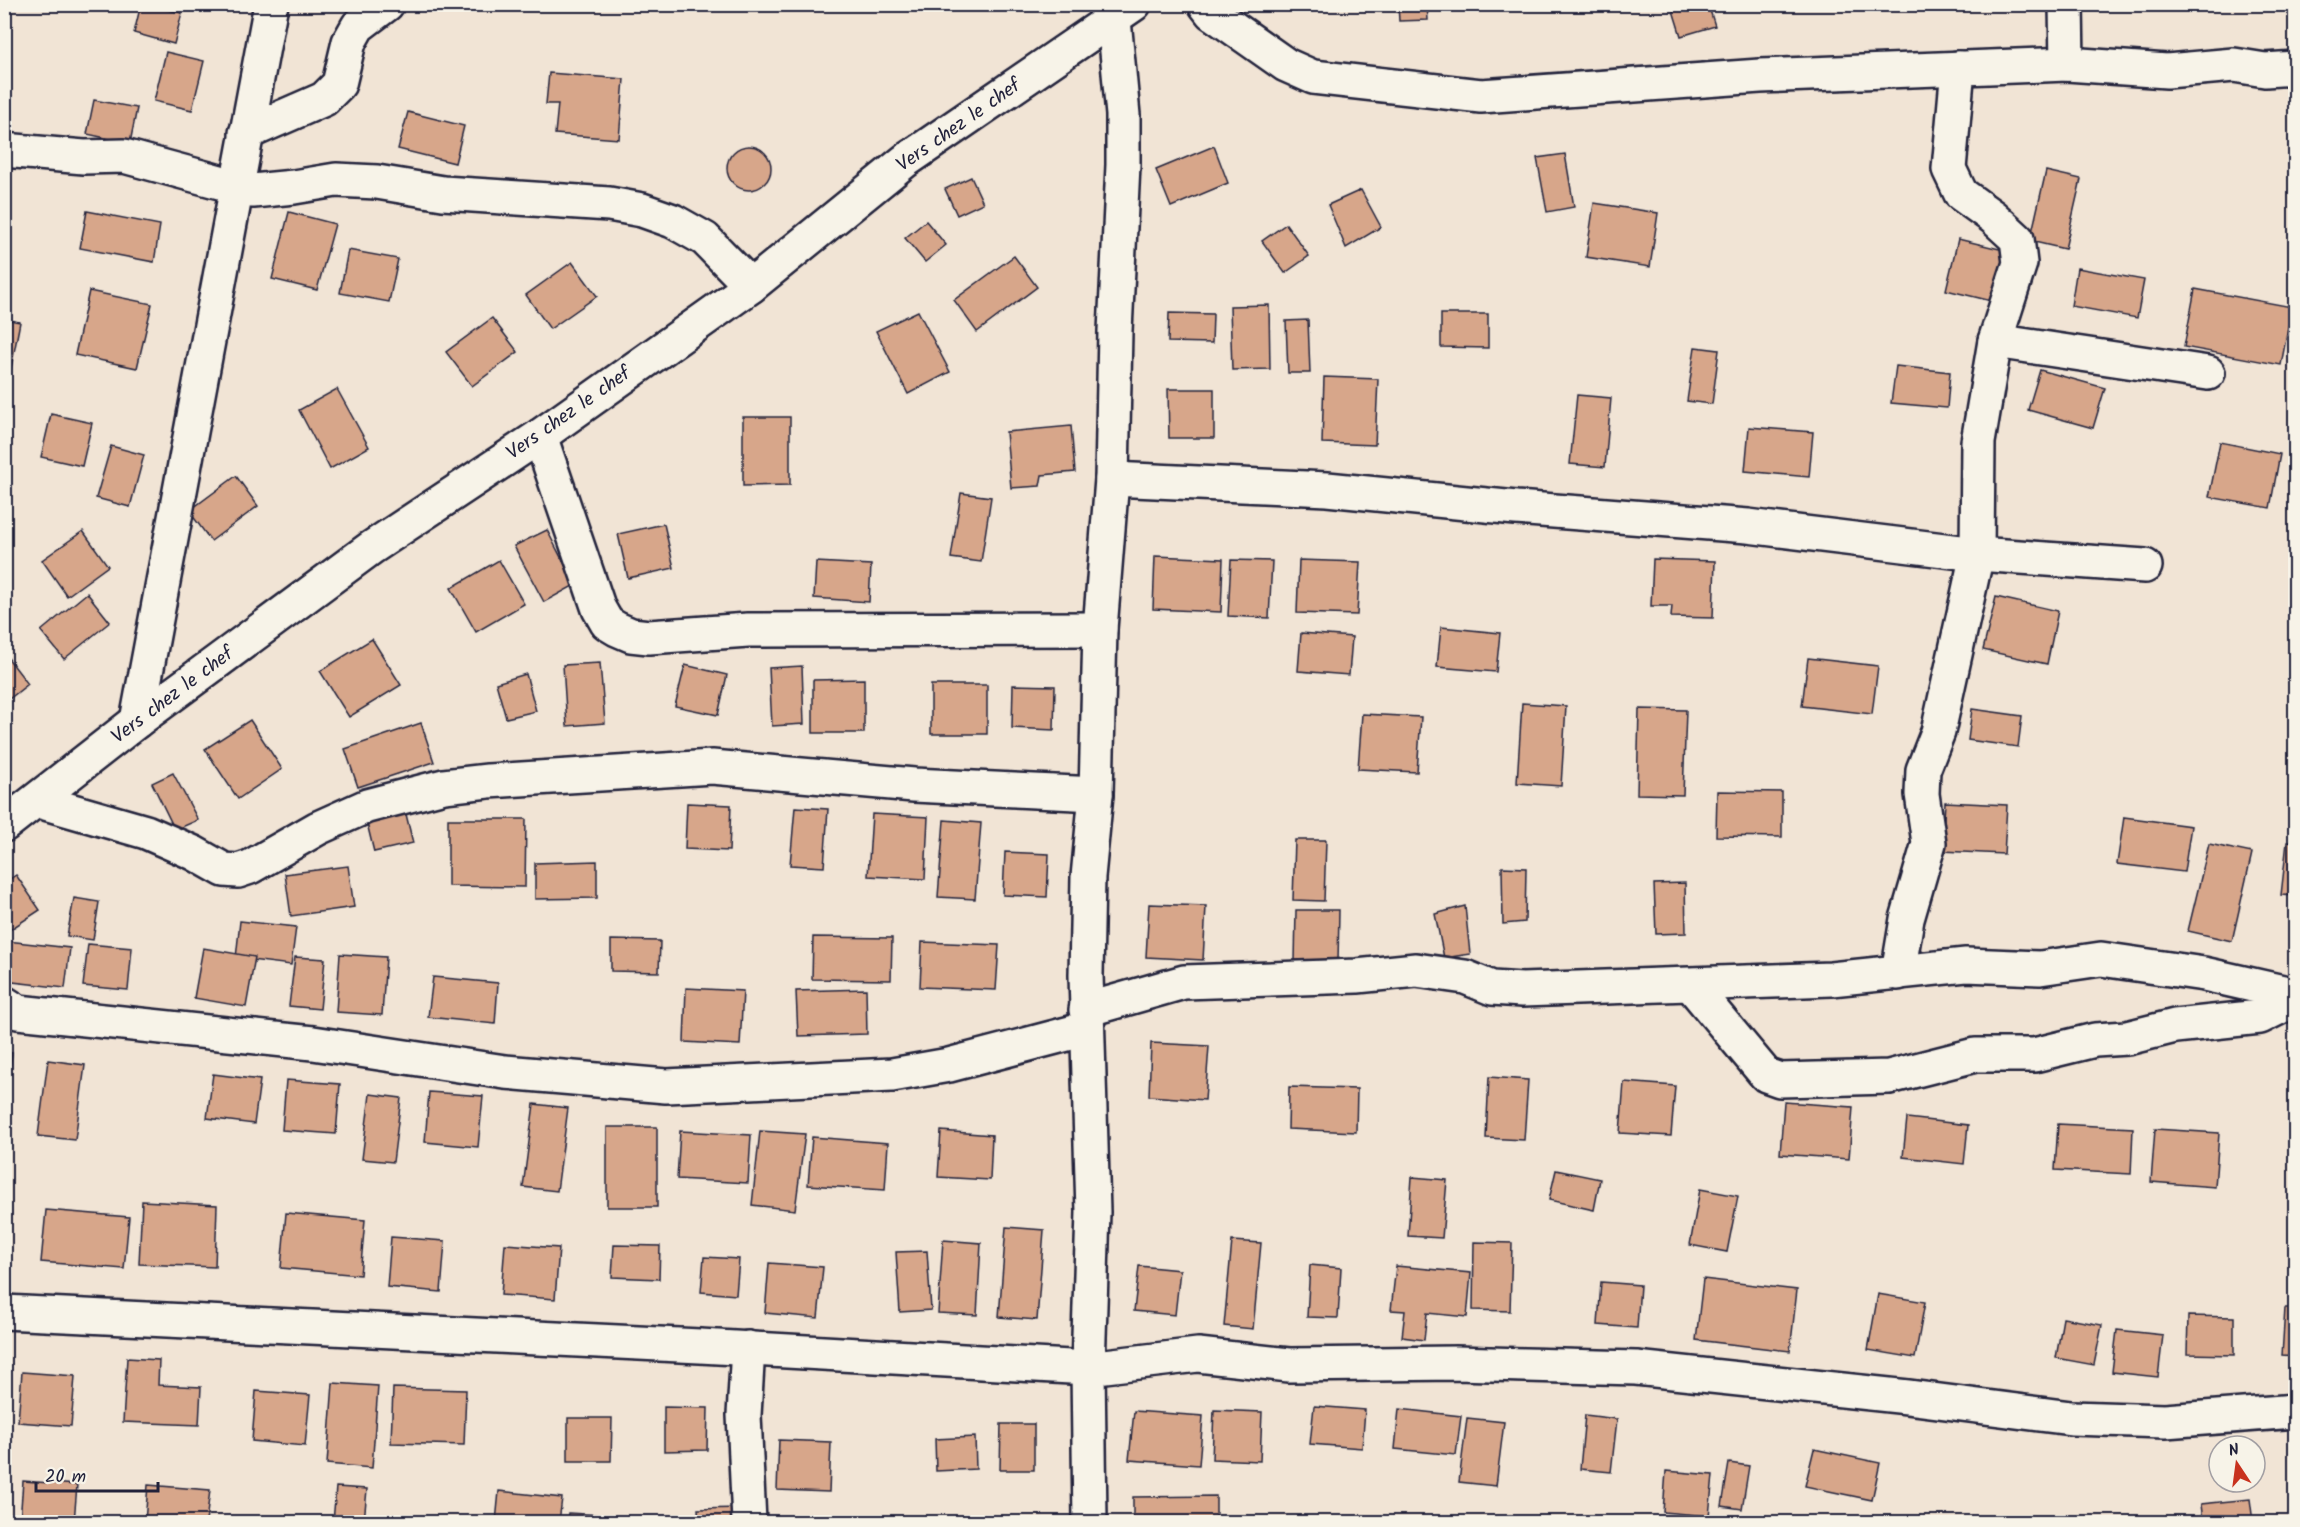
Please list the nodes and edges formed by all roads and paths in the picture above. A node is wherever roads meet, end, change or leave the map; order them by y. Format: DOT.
graph roads {
  1 [pos="272,4"];
  2 [pos="387,4"];
  3 [pos="1205,4"];
  4 [pos="2066,4"];
  5 [pos="1117,10"];
  6 [pos="2067,64"];
  7 [pos="1958,68"];
  8 [pos="2295,68"];
  9 [pos="246,133"];
  10 [pos="4,150"];
  11 [pos="236,188"];
  12 [pos="751,286"];
  13 [pos="1995,341"];
  14 [pos="2208,373"];
  15 [pos="540,436"];
  16 [pos="1112,479"];
  17 [pos="1977,554"];
  18 [pos="2145,566"];
  19 [pos="1100,629"];
  20 [pos="137,721"];
  21 [pos="1096,794"];
  22 [pos="38,801"];
  23 [pos="4,825"];
  24 [pos="1898,973"];
  25 [pos="1691,985"];
  26 [pos="2295,997"];
  27 [pos="4,1003"];
  28 [pos="1086,1020"];
  29 [pos="4,1312"];
  30 [pos="747,1348"];
  31 [pos="1088,1368"];
  32 [pos="2295,1411"];
  33 [pos="749,1522"];
  34 [pos="1090,1522"];
  1 -- 9 [label="street"];
  2 -- 9 [label="street"];
  3 -- 7 [label="street"];
  4 -- 6 [label="street"];
  5 -- 12 [label="street, Vers chez le chef"];
  5 -- 16 [label="street"];
  6 -- 7 [label="street"];
  6 -- 8 [label="street"];
  7 -- 13 [label="street"];
  9 -- 11 [label="street"];
  10 -- 11 [label="street"];
  11 -- 12 [label="street"];
  11 -- 20 [label="street"];
  12 -- 15 [label="street, Vers chez le chef"];
  13 -- 14 [label="street"];
  13 -- 17 [label="street"];
  15 -- 19 [label="street"];
  15 -- 20 [label="street, Vers chez le chef"];
  16 -- 17 [label="street"];
  16 -- 19 [label="street"];
  17 -- 18 [label="street"];
  17 -- 24 [label="street"];
  19 -- 21 [label="street"];
  20 -- 22 [label="street, Vers chez le chef"];
  21 -- 22 [label="street"];
  21 -- 28 [label="street"];
  22 -- 23 [label="street, Vers chez le chef"];
  24 -- 25 [label="street"];
  24 -- 26 [label="street"];
  25 -- 26 [label="street"];
  25 -- 28 [label="street"];
  27 -- 28 [label="street"];
  28 -- 31 [label="street"];
  29 -- 30 [label="street"];
  30 -- 31 [label="street"];
  30 -- 33 [label="street"];
  31 -- 32 [label="street"];
  31 -- 34 [label="street"];
}
